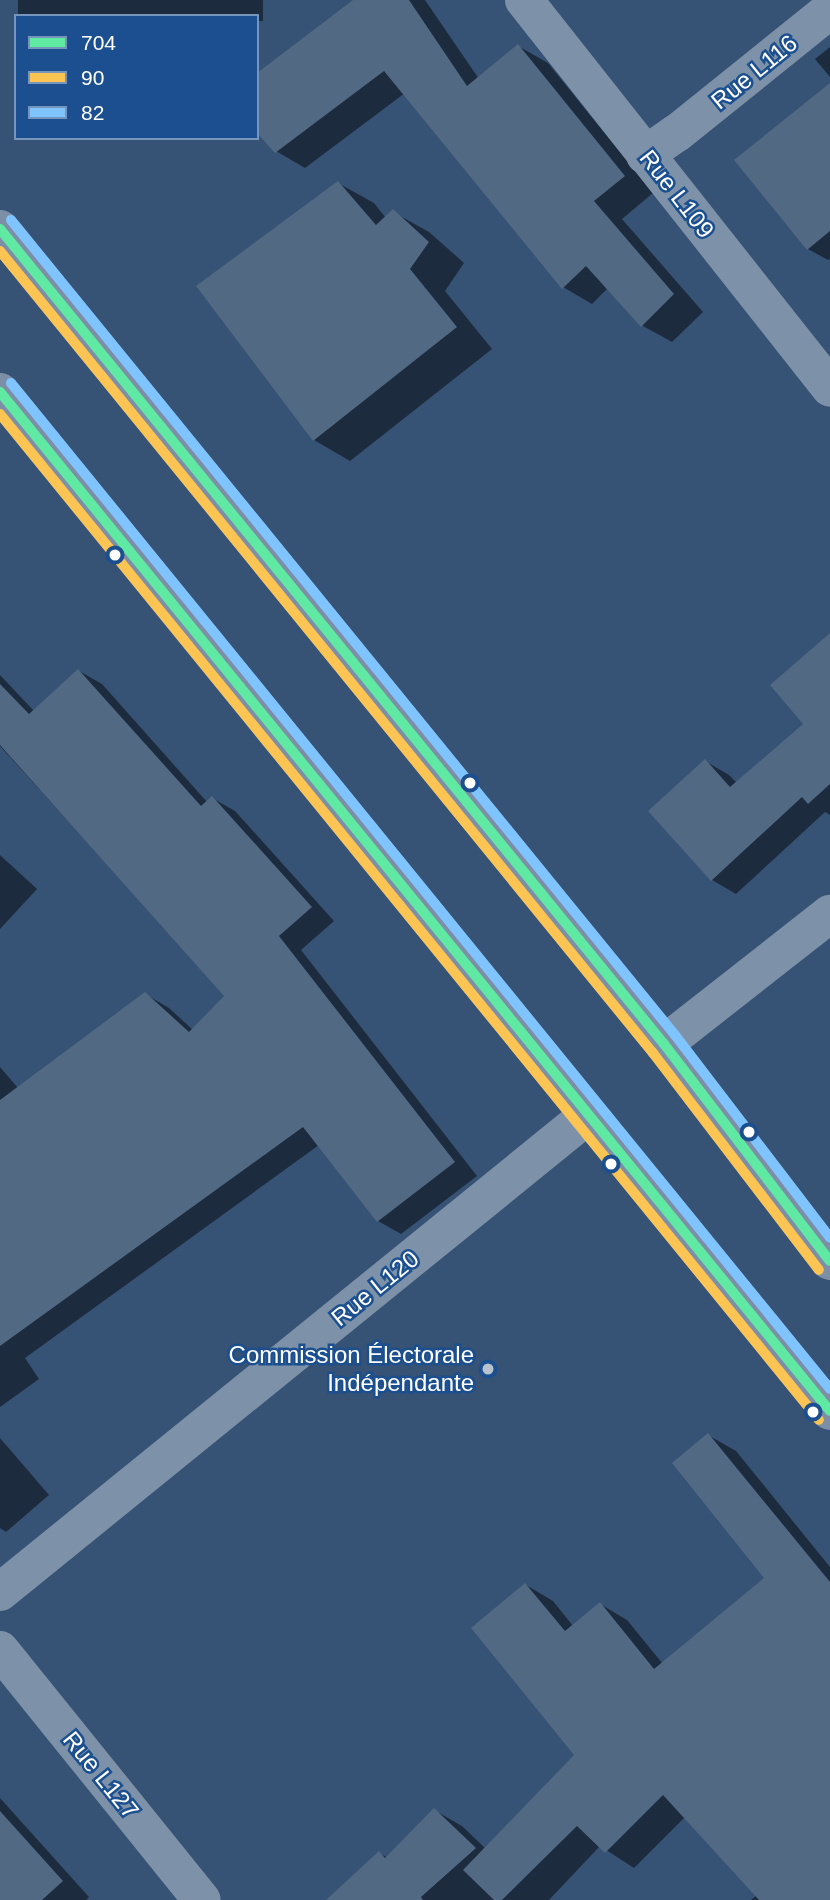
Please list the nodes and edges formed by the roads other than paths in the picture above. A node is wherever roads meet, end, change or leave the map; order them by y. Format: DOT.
graph roads {
  1 [pos="524,0"];
  2 [pos="830,10"];
  3 [pos="645,155"];
  4 [pos="0,229"];
  5 [pos="818,345"];
  6 [pos="830,388"];
  7 [pos="0,392"];
  8 [pos="830,914"];
  9 [pos="664,1044"];
  10 [pos="587,1116"];
  11 [pos="830,1261"];
  12 [pos="830,1411"];
  13 [pos="0,1592"];
  14 [pos="0,1650"];
  15 [pos="202,1900"];
  1 -- 3 [label="street, Rue L109"];
  2 -- 3 [label="street, Rue L116"];
  3 -- 5 [label="street, Rue L109"];
  4 -- 9 [label="main road"];
  5 -- 6 [label="street, Rue L109"];
  7 -- 10 [label="main road"];
  8 -- 9 [label="street"];
  9 -- 11 [label="main road"];
  10 -- 12 [label="main road"];
  10 -- 13 [label="street, Rue L120"];
  14 -- 15 [label="street, Rue L127"];
}
